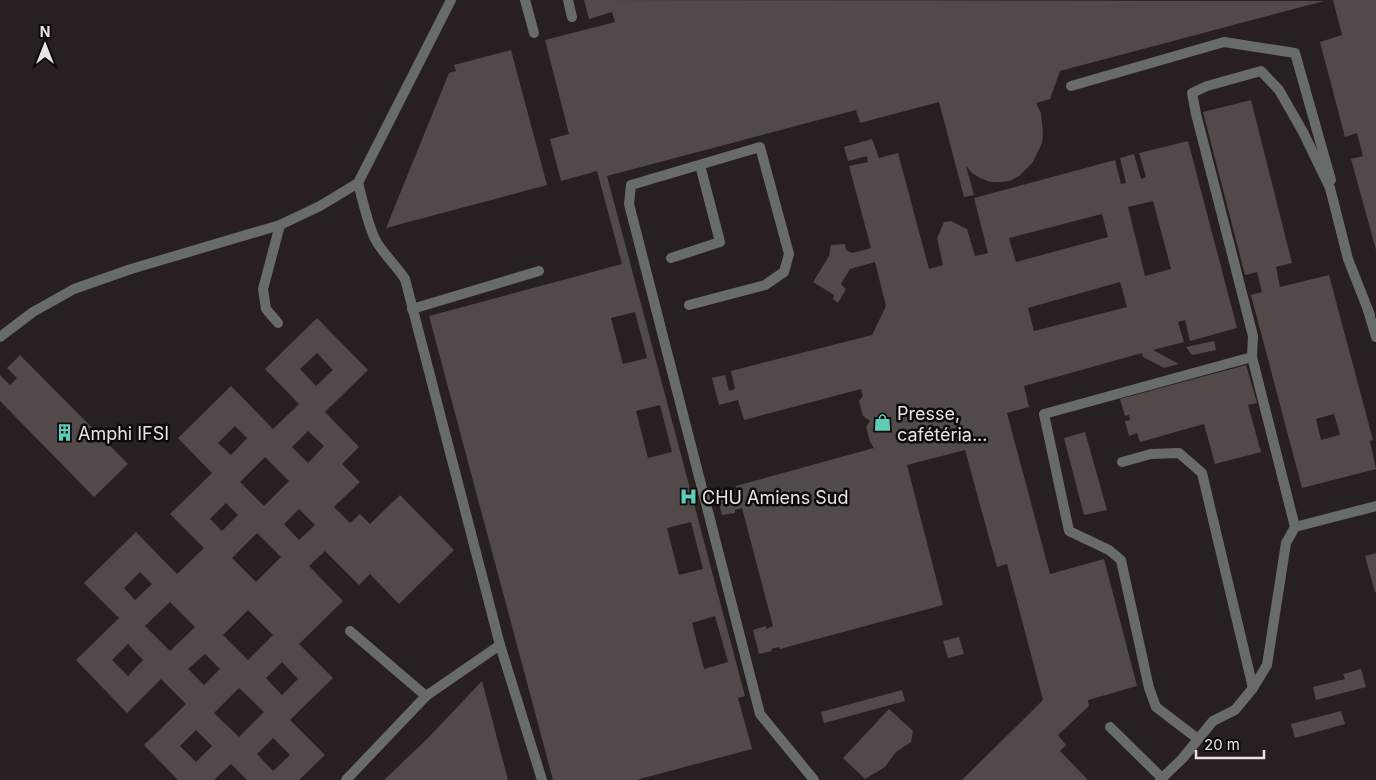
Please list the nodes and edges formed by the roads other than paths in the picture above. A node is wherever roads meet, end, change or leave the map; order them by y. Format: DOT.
graph roads {
  1 [pos="451,0"];
  2 [pos="525,0"];
  3 [pos="568,0"];
  4 [pos="572,17"];
  5 [pos="534,33"];
  6 [pos="1072,86"];
  7 [pos="700,165"];
  8 [pos="358,183"];
  9 [pos="280,225"];
  10 [pos="671,258"];
  11 [pos="538,271"];
  12 [pos="689,306"];
  13 [pos="412,309"];
  14 [pos="1370,315"];
  15 [pos="278,323"];
  16 [pos="0,337"];
  17 [pos="1376,337"];
  18 [pos="1252,357"];
  19 [pos="1122,462"];
  20 [pos="1376,506"];
  21 [pos="1295,527"];
  22 [pos="350,631"];
  23 [pos="500,645"];
  24 [pos="1253,688"];
  25 [pos="426,696"];
  26 [pos="1110,728"];
  27 [pos="1198,739"];
  28 [pos="1161,779"];
  29 [pos="346,780"];
  30 [pos="542,780"];
  31 [pos="814,780"];
  1 -- 8 [label="street"];
  2 -- 5 [label="street"];
  3 -- 4 [label="street"];
  6 -- 14 [label="street"];
  7 -- 10 [label="street"];
  7 -- 12 [label="street"];
  7 -- 31 [label="street"];
  8 -- 9 [label="street"];
  8 -- 13 [label="street"];
  9 -- 15 [label="street"];
  9 -- 16 [label="street"];
  11 -- 13 [label="street"];
  13 -- 23 [label="street"];
  14 -- 17 [label="street"];
  14 -- 18 [label="street"];
  18 -- 21 [label="street"];
  18 -- 27 [label="street"];
  19 -- 24 [label="street"];
  20 -- 21 [label="street"];
  21 -- 24 [label="street"];
  22 -- 25 [label="street"];
  23 -- 25 [label="street"];
  23 -- 30 [label="street"];
  24 -- 27 [label="street"];
  25 -- 29 [label="street"];
  26 -- 28 [label="street"];
  27 -- 28 [label="street"];
}
